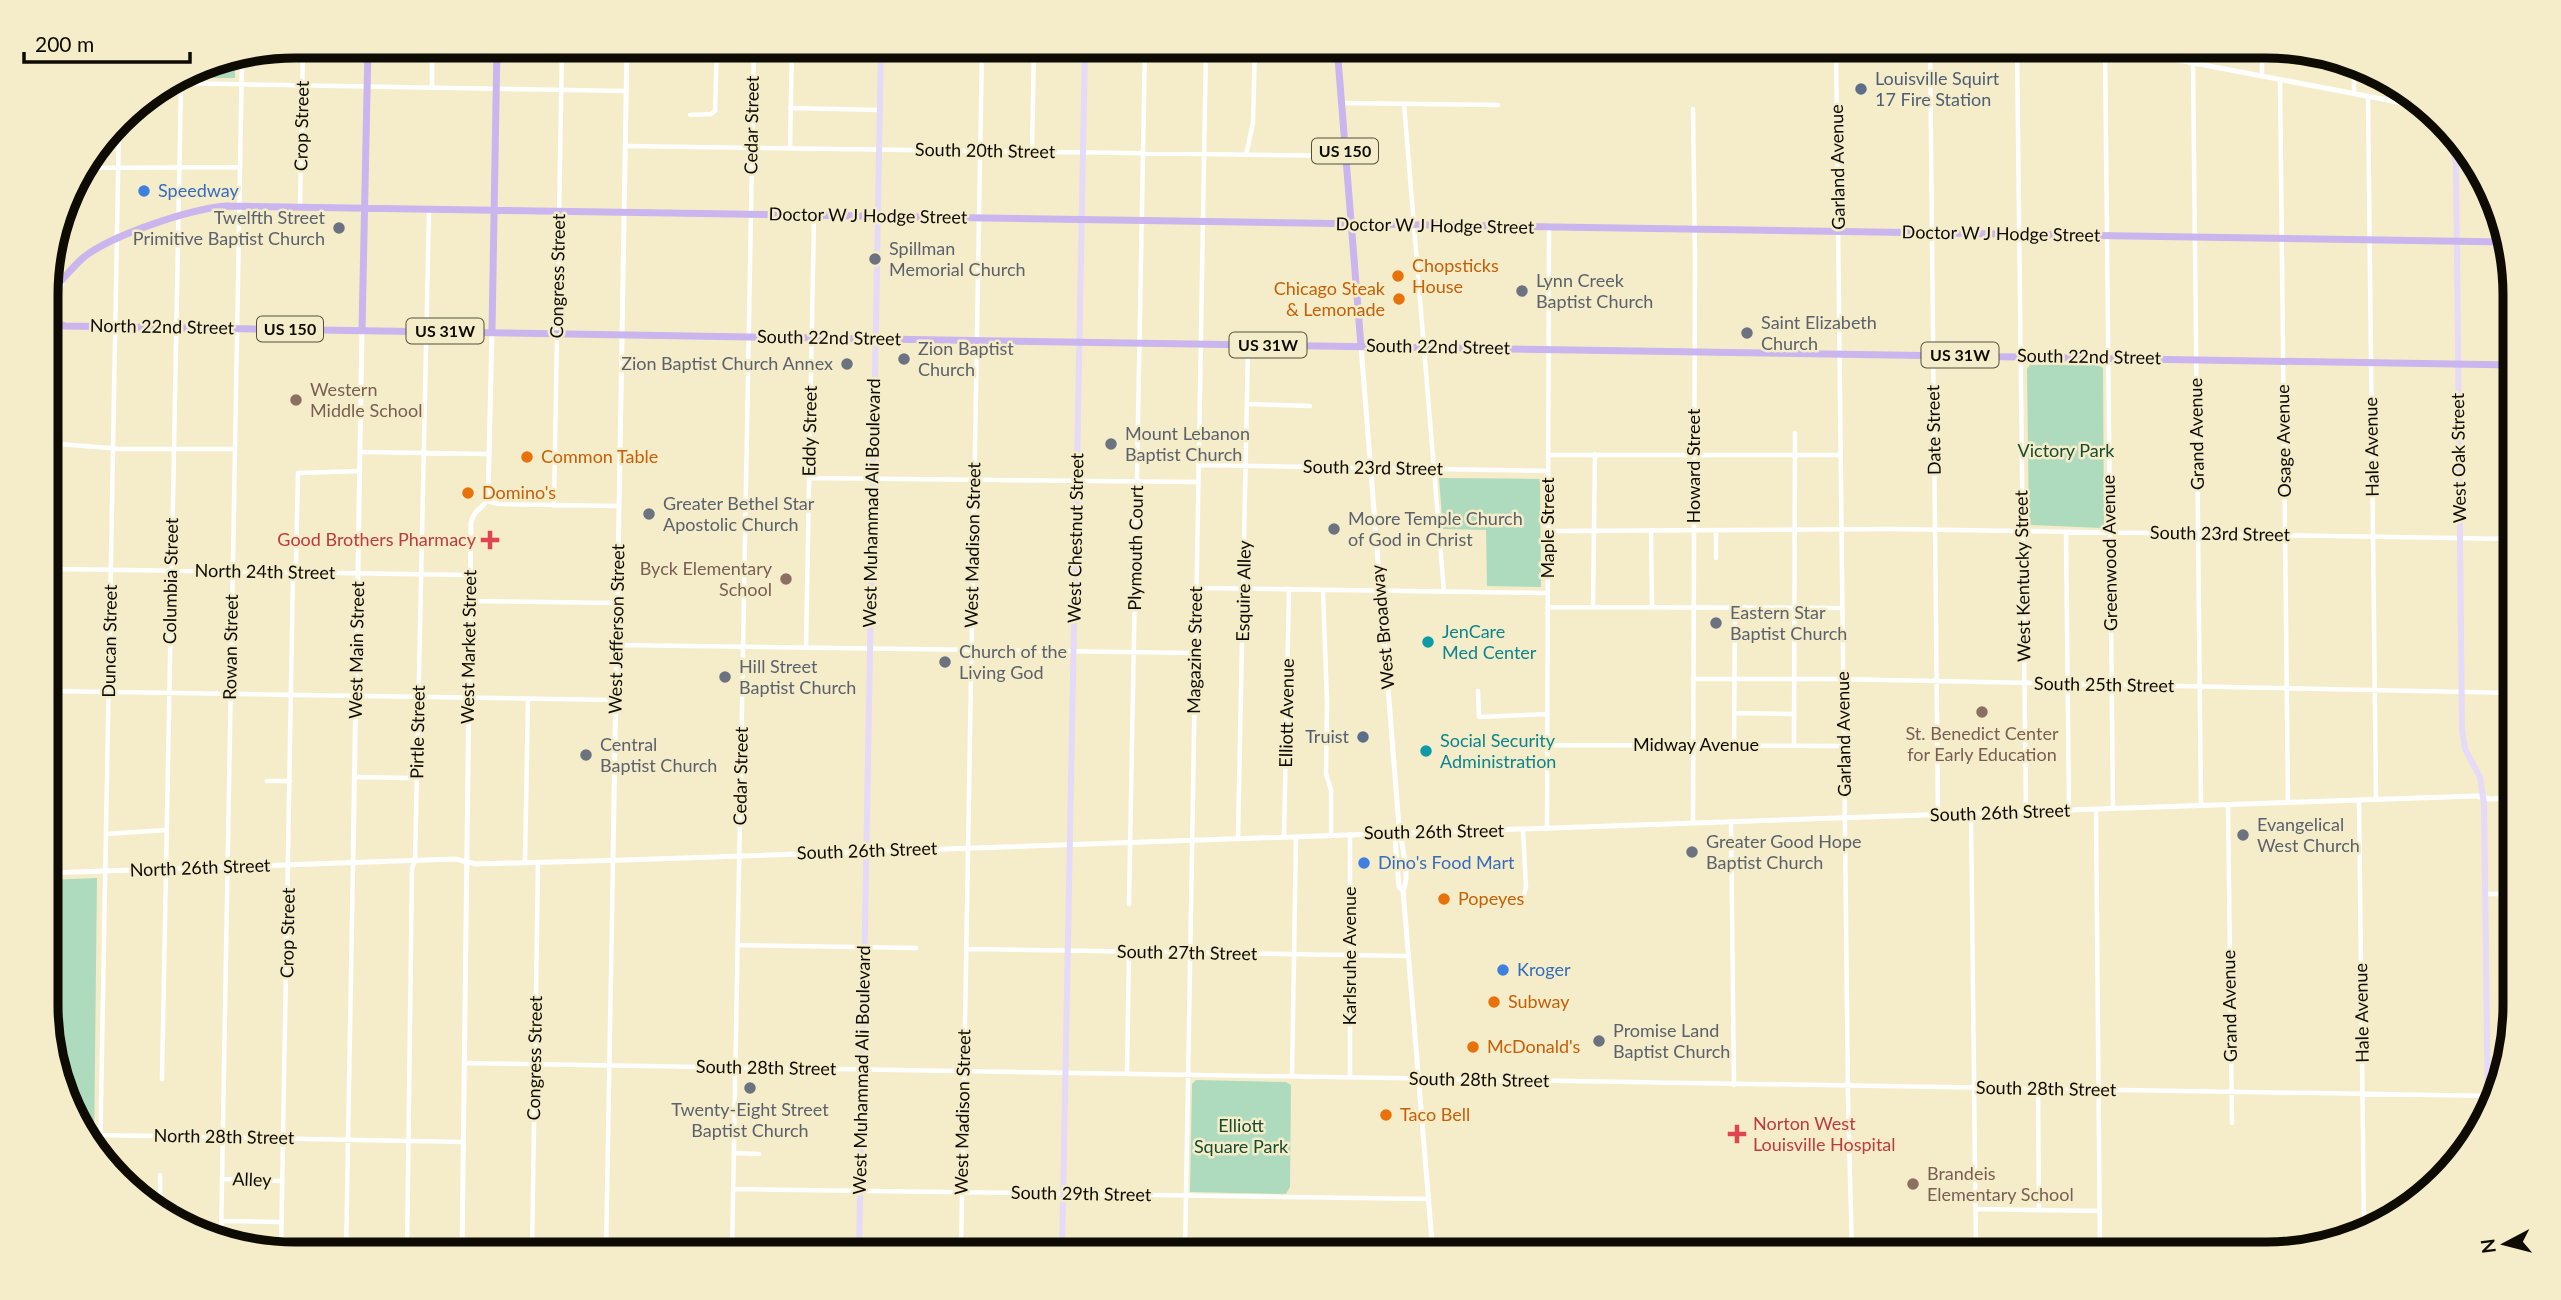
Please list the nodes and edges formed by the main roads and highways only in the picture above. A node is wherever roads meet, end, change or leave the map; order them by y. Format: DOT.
graph roads {
  1 [pos="368,58"];
  2 [pos="497,58"];
  3 [pos="881,58"];
  4 [pos="1084,58"];
  5 [pos="1337,58"];
  6 [pos="2452,148"];
  7 [pos="364,208"];
  8 [pos="494,211"];
  9 [pos="877,216"];
  10 [pos="1081,219"];
  11 [pos="1351,224"];
  12 [pos="2457,241"];
  13 [pos="2497,242"];
  14 [pos="58,285"];
  15 [pos="58,325"];
  16 [pos="362,330"];
  17 [pos="492,331"];
  18 [pos="876,338"];
  19 [pos="1079,341"];
  20 [pos="1361,346"];
  21 [pos="2458,363"];
  22 [pos="2503,365"];
  23 [pos="2491,1082"];
  24 [pos="859,1242"];
  25 [pos="1062,1242"];
  1 -- 7 [label="main road, West Main Street"];
  2 -- 8 [label="main road, West Market Street"];
  3 -- 9 [label="main road, West Muhammad Ali Boulevard"];
  4 -- 10 [label="main road, West Chestnut Street"];
  5 -- 11 [label="main road, West Broadway / US 150"];
  6 -- 12 [label="main road, West Oak Street"];
  7 -- 8 [label="main road, Doctor W J Hodge Street"];
  7 -- 14 [label="main road, Doctor W J Hodge Street"];
  7 -- 16 [label="main road, West Main Street"];
  8 -- 9 [label="main road, Doctor W J Hodge Street"];
  8 -- 17 [label="main road, West Market Street"];
  9 -- 10 [label="main road, Doctor W J Hodge Street"];
  9 -- 18 [label="main road, West Muhammad Ali Boulevard"];
  10 -- 11 [label="main road, Doctor W J Hodge Street"];
  10 -- 19 [label="main road, West Chestnut Street"];
  11 -- 12 [label="main road, Doctor W J Hodge Street"];
  11 -- 20 [label="main road, West Broadway / US 150"];
  12 -- 13 [label="main road, Doctor W J Hodge Street"];
  12 -- 21 [label="main road, West Oak Street"];
  15 -- 16 [label="main road, North 22nd Street / US 150"];
  16 -- 17 [label="main road, South 22nd Street / US 31W"];
  17 -- 18 [label="main road, South 22nd Street / US 31W"];
  18 -- 19 [label="main road, South 22nd Street / US 31W"];
  18 -- 24 [label="main road, West Muhammad Ali Boulevard"];
  19 -- 20 [label="main road, South 22nd Street / US 31W"];
  19 -- 25 [label="main road, West Chestnut Street"];
  20 -- 21 [label="main road, South 22nd Street / US 31W"];
  21 -- 22 [label="main road, South 22nd Street / US 31W"];
  21 -- 23 [label="main road, West Oak Street"];
}
